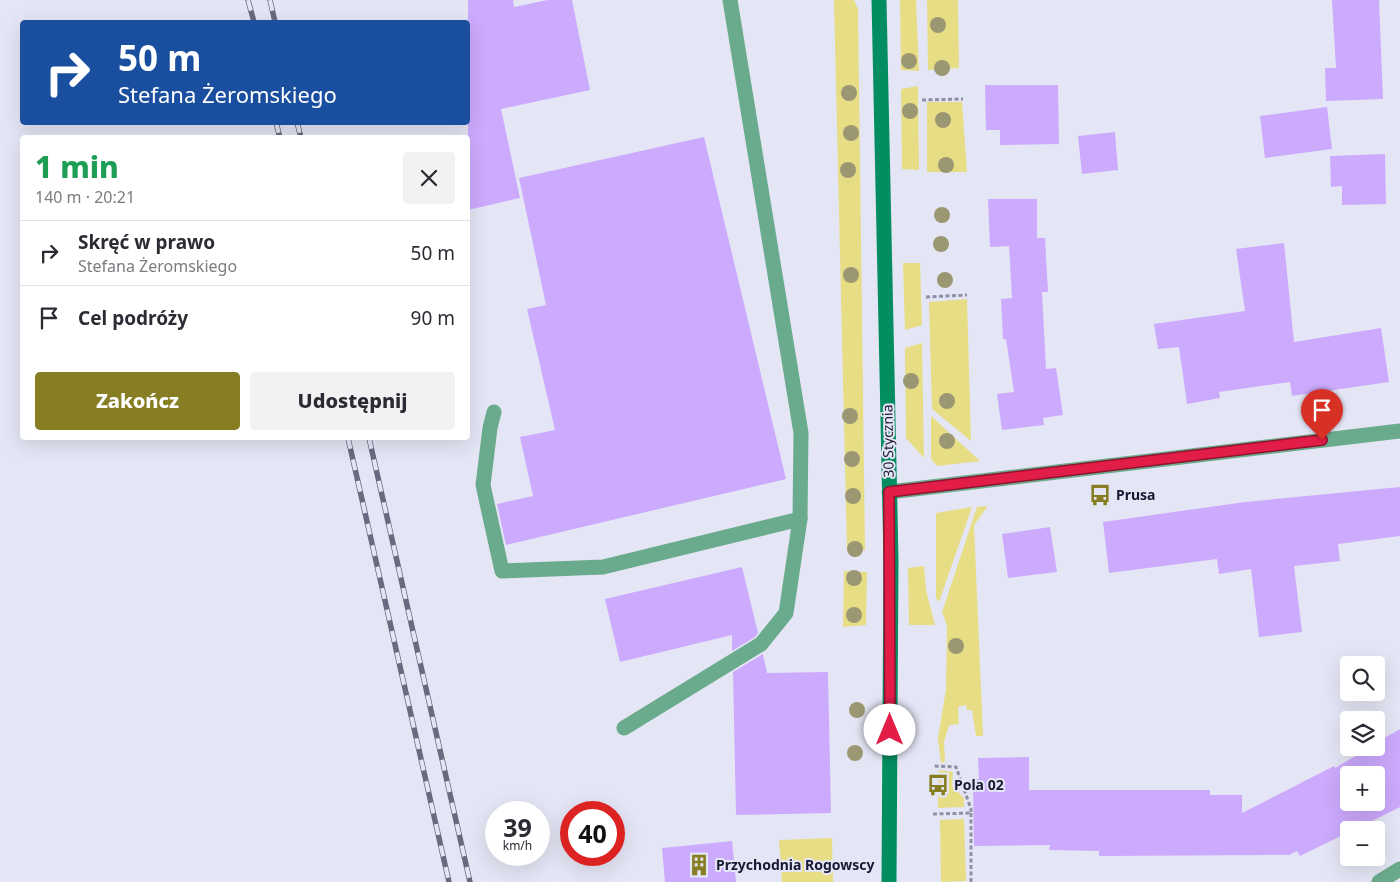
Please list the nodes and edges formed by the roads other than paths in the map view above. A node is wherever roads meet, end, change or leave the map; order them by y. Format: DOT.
graph roads {
  1 [pos="730,0"];
  2 [pos="879,0"];
  3 [pos="494,412"];
  4 [pos="1400,431"];
  5 [pos="889,492"];
  6 [pos="800,519"];
  7 [pos="624,728"];
  8 [pos="1400,869"];
  9 [pos="889,882"];
  10 [pos="1379,882"];
  1 -- 6 [label="street"];
  2 -- 5 [label="street, 30 Stycznia"];
  3 -- 6 [label="street"];
  4 -- 5 [label="street"];
  5 -- 9 [label="street, 30 Stycznia"];
  6 -- 7 [label="street"];
  8 -- 10 [label="street"];
}
